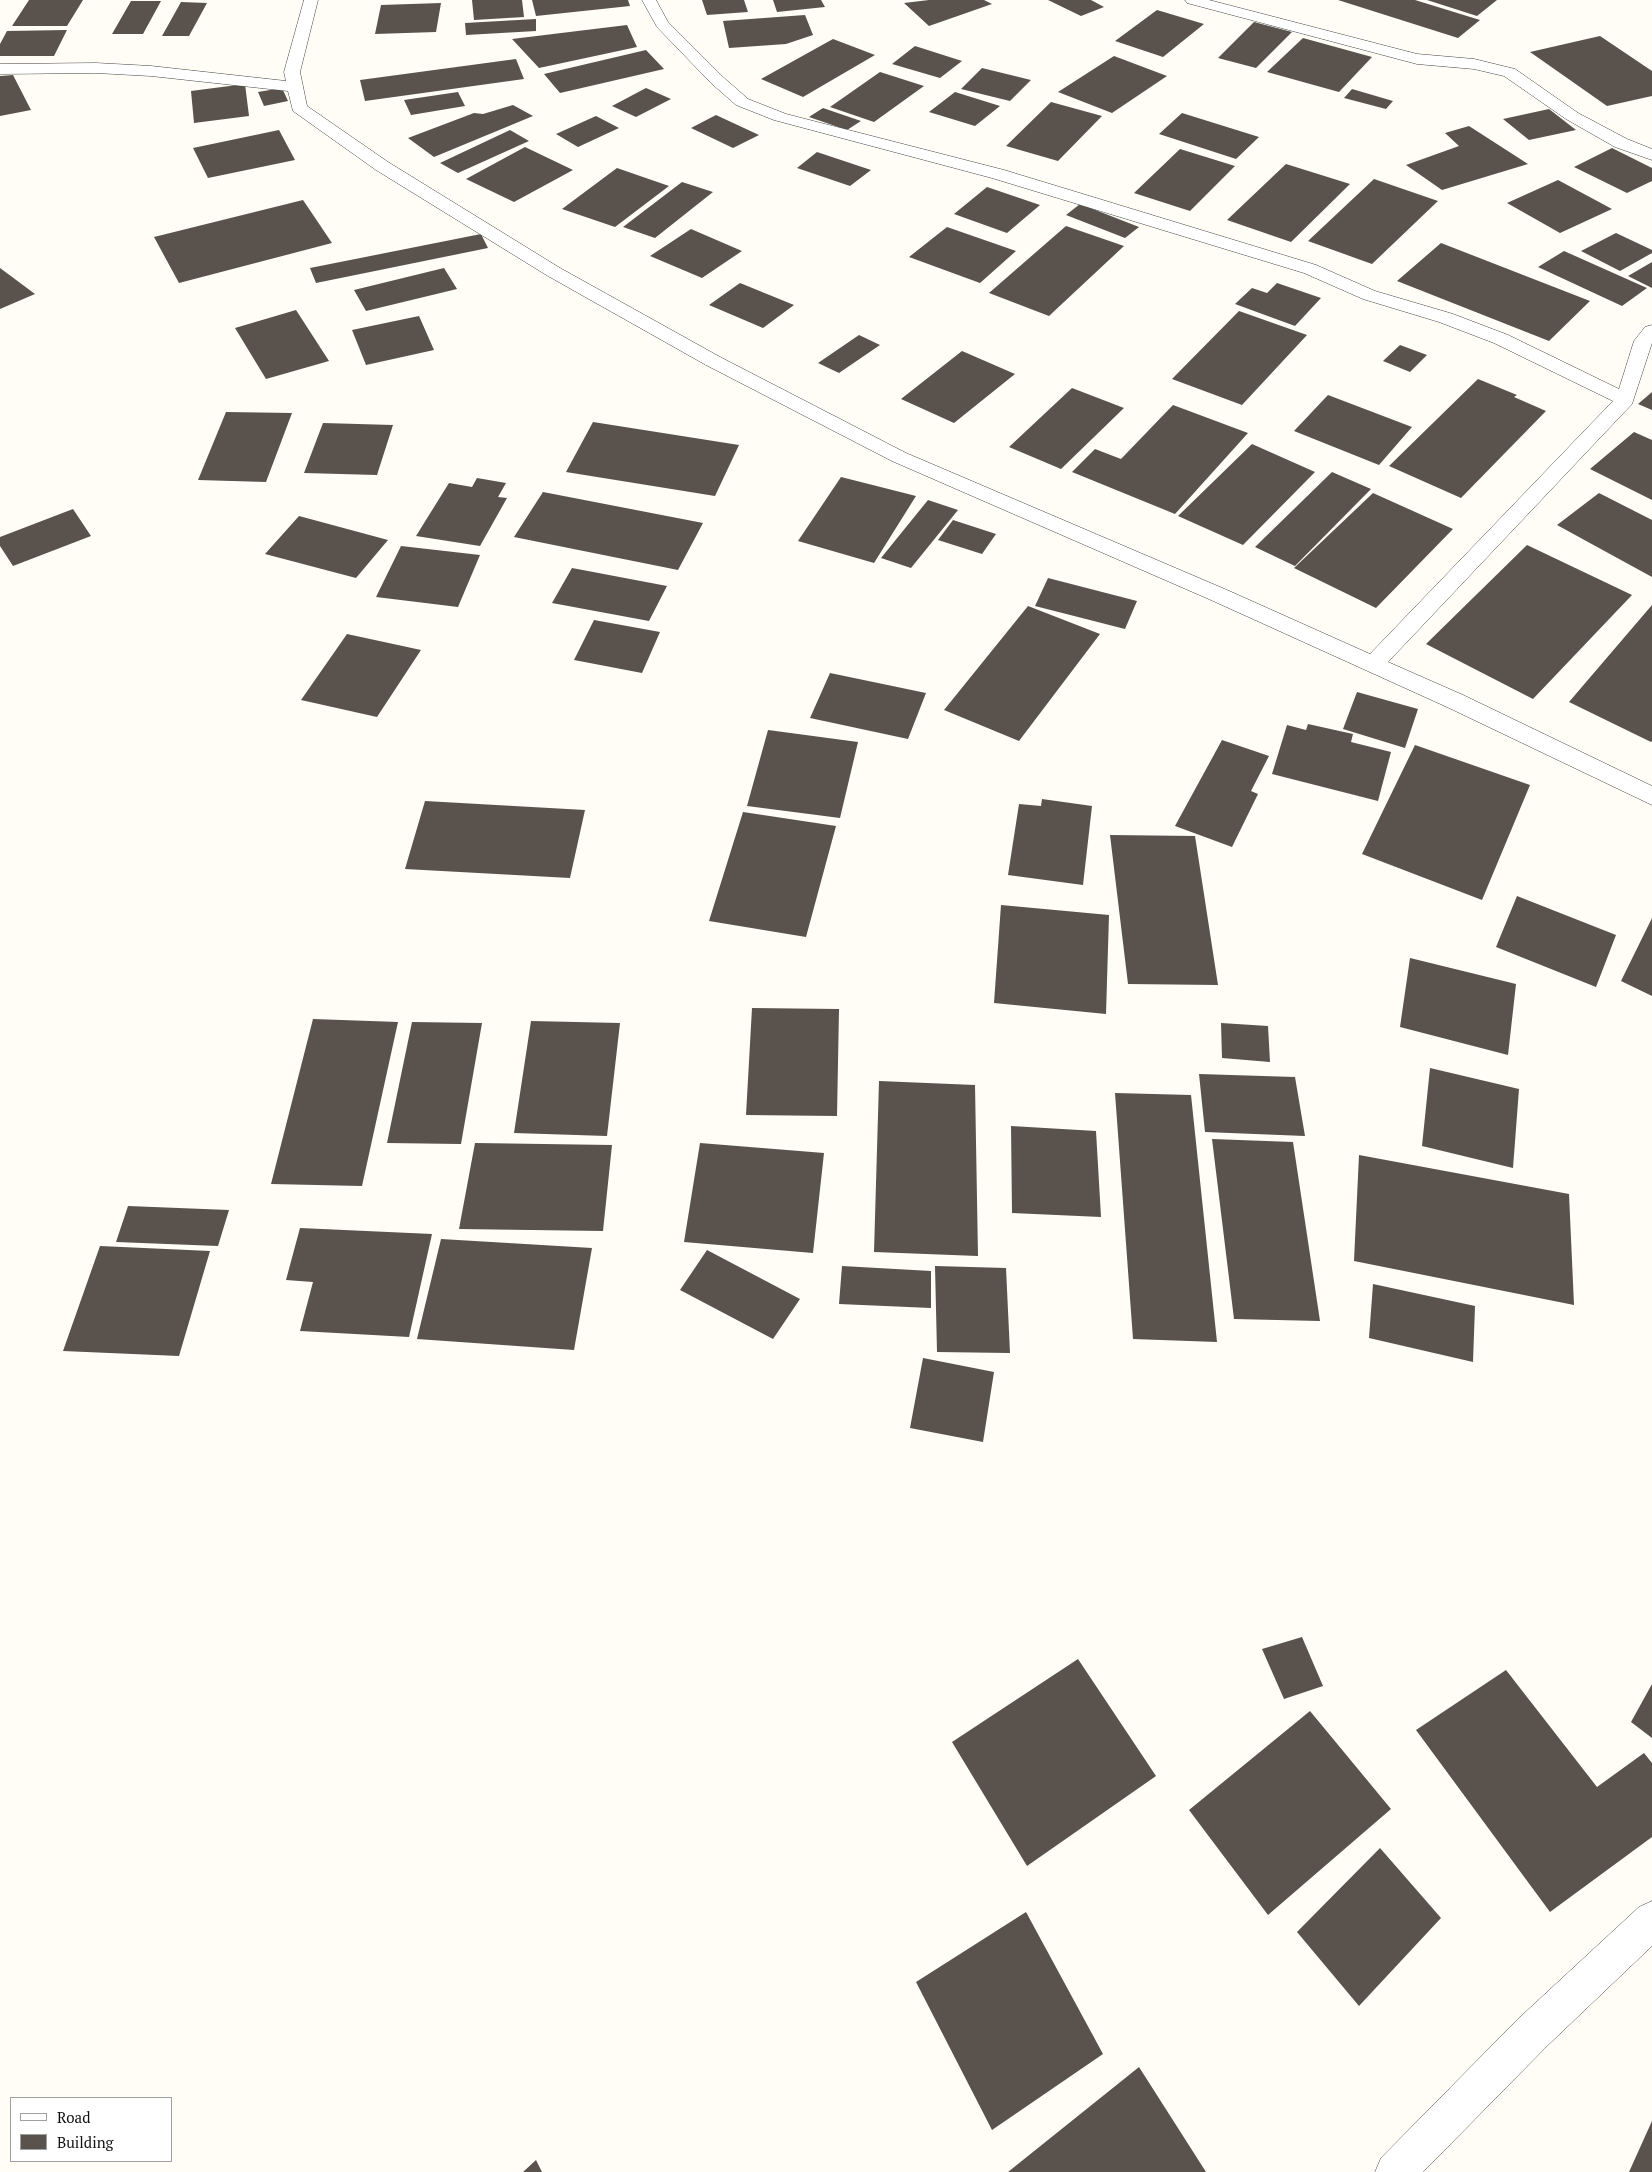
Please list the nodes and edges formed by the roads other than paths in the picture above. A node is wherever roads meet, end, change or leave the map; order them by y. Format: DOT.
graph roads {
  1 [pos="311,0"];
  2 [pos="649,0"];
  3 [pos="1192,0"];
  4 [pos="0,68"];
  5 [pos="295,86"];
  6 [pos="1652,155"];
  7 [pos="1652,331"];
  8 [pos="1625,400"];
  9 [pos="1373,664"];
  10 [pos="1652,796"];
  11 [pos="1652,1920"];
  12 [pos="1395,2172"];
  1 -- 5 [label="street"];
  2 -- 8 [label="street"];
  3 -- 6 [label="street"];
  4 -- 5 [label="street"];
  5 -- 9 [label="street"];
  7 -- 8 [label="street"];
  8 -- 9 [label="street"];
  9 -- 10 [label="street"];
  11 -- 12 [label="street"];
}
